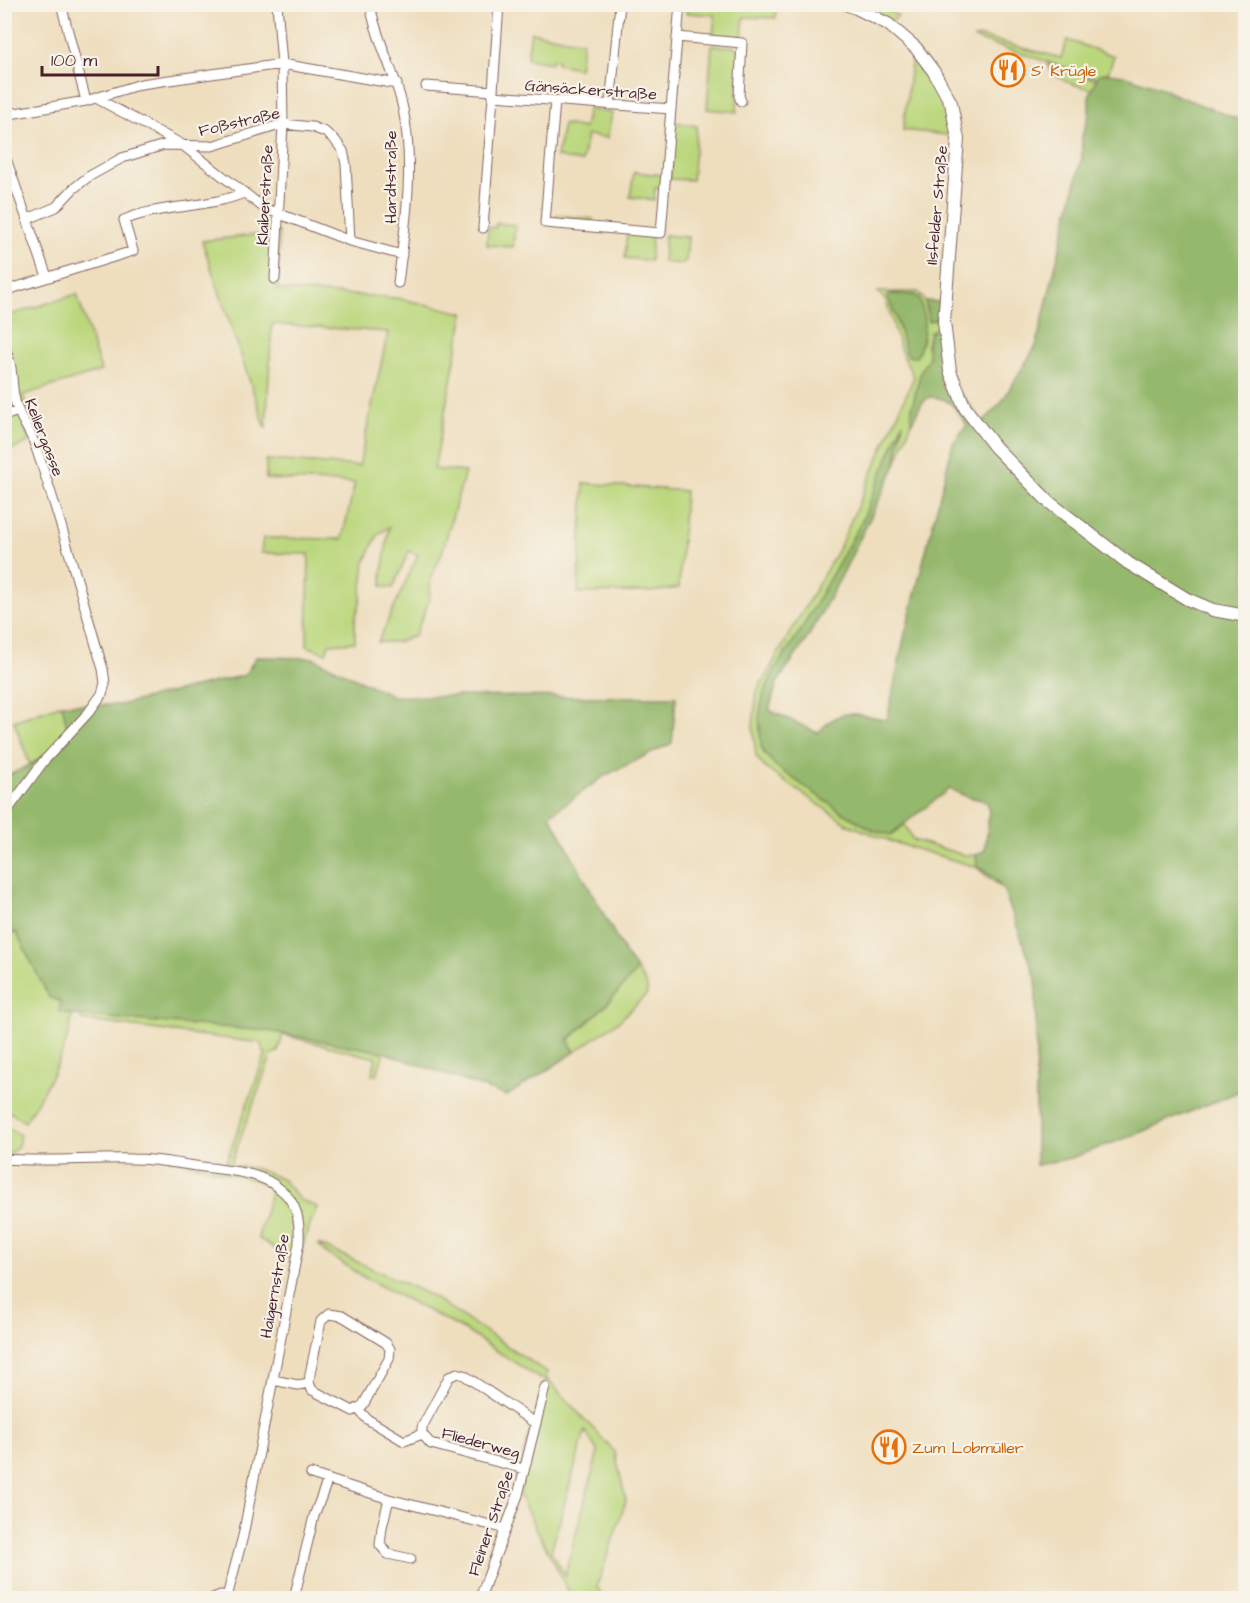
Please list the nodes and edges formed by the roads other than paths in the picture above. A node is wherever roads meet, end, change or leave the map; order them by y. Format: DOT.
graph roads {
  1 [pos="61,4"];
  2 [pos="277,4"];
  3 [pos="370,4"];
  4 [pos="500,4"];
  5 [pos="620,4"];
  6 [pos="680,4"];
  7 [pos="685,4"];
  8 [pos="845,4"];
  9 [pos="679,22"];
  10 [pos="677,37"];
  11 [pos="282,64"];
  12 [pos="397,84"];
  13 [pos="426,86"];
  14 [pos="493,94"];
  15 [pos="96,98"];
  16 [pos="86,101"];
  17 [pos="555,101"];
  18 [pos="741,101"];
  19 [pos="610,105"];
  20 [pos="671,109"];
  21 [pos="4,115"];
  22 [pos="283,124"];
  23 [pos="181,144"];
  24 [pos="4,153"];
  25 [pos="243,193"];
  26 [pos="279,214"];
  27 [pos="28,219"];
  28 [pos="483,228"];
  29 [pos="350,241"];
  30 [pos="402,255"];
  31 [pos="47,277"];
  32 [pos="275,279"];
  33 [pos="398,283"];
  34 [pos="4,291"];
  35 [pos="4,346"];
  36 [pos="18,411"];
  37 [pos="4,416"];
  38 [pos="1245,616"];
  39 [pos="4,814"];
  40 [pos="4,1159"];
  41 [pos="273,1380"];
  42 [pos="309,1383"];
  43 [pos="545,1387"];
  44 [pos="358,1409"];
  45 [pos="535,1423"];
  46 [pos="422,1434"];
  47 [pos="524,1469"];
  48 [pos="311,1474"];
  49 [pos="328,1479"];
  50 [pos="389,1499"];
  51 [pos="506,1529"];
  52 [pos="411,1559"];
  53 [pos="228,1598"];
  54 [pos="213,1599"];
  55 [pos="296,1599"];
  56 [pos="480,1599"];
  1 -- 16 [label="street"];
  2 -- 11 [label="street, Klaiberstraße"];
  3 -- 12 [label="street, Hardtstraße"];
  4 -- 14 [label="street"];
  5 -- 19 [label="street"];
  6 -- 9 [label="street, Gänsäckerstraße"];
  7 -- 9 [label="street, Gänsäckerstraße"];
  8 -- 38 [label="main road, Ilsfelder Straße"];
  9 -- 10 [label="street, Gänsäckerstraße"];
  10 -- 18 [label="street"];
  10 -- 20 [label="street, Gänsäckerstraße"];
  11 -- 12 [label="street"];
  11 -- 15 [label="street"];
  11 -- 22 [label="street, Klaiberstraße"];
  12 -- 30 [label="street, Hardtstraße"];
  13 -- 14 [label="street, Gänsäckerstraße"];
  14 -- 17 [label="street, Gänsäckerstraße"];
  14 -- 28 [label="street"];
  15 -- 16 [label="street"];
  15 -- 23 [label="street"];
  16 -- 21 [label="street"];
  17 -- 19 [label="street, Gänsäckerstraße"];
  17 -- 20 [label="street"];
  19 -- 20 [label="street, Gänsäckerstraße"];
  22 -- 23 [label="street, Foßstraße"];
  22 -- 26 [label="street, Klaiberstraße"];
  22 -- 29 [label="street, Foßstraße"];
  23 -- 25 [label="street"];
  23 -- 27 [label="street, Foßstraße"];
  24 -- 27 [label="street"];
  25 -- 26 [label="street"];
  25 -- 31 [label="street"];
  26 -- 29 [label="street"];
  26 -- 32 [label="street, Klaiberstraße"];
  27 -- 31 [label="street"];
  29 -- 30 [label="street"];
  30 -- 33 [label="street, Hardtstraße"];
  31 -- 34 [label="street"];
  35 -- 36 [label="street, Kellergasse"];
  36 -- 37 [label="street"];
  36 -- 39 [label="street, Kellergasse"];
  40 -- 41 [label="street, Haigernstraße"];
  41 -- 42 [label="street"];
  41 -- 53 [label="street, Haigernstraße"];
  42 -- 44 [label="street"];
  42 -- 44 [label="street"];
  43 -- 45 [label="street, Fleiner Straße"];
  44 -- 46 [label="street"];
  45 -- 46 [label="street, Fliederweg"];
  45 -- 47 [label="street, Fleiner Straße"];
  46 -- 47 [label="street, Fliederweg"];
  47 -- 51 [label="street, Fleiner Straße"];
  48 -- 49 [label="street"];
  49 -- 50 [label="street"];
  49 -- 55 [label="street"];
  50 -- 51 [label="street"];
  50 -- 52 [label="street"];
  51 -- 56 [label="street, Fleiner Straße"];
  53 -- 54 [label="street, Haigernstraße"];
}
